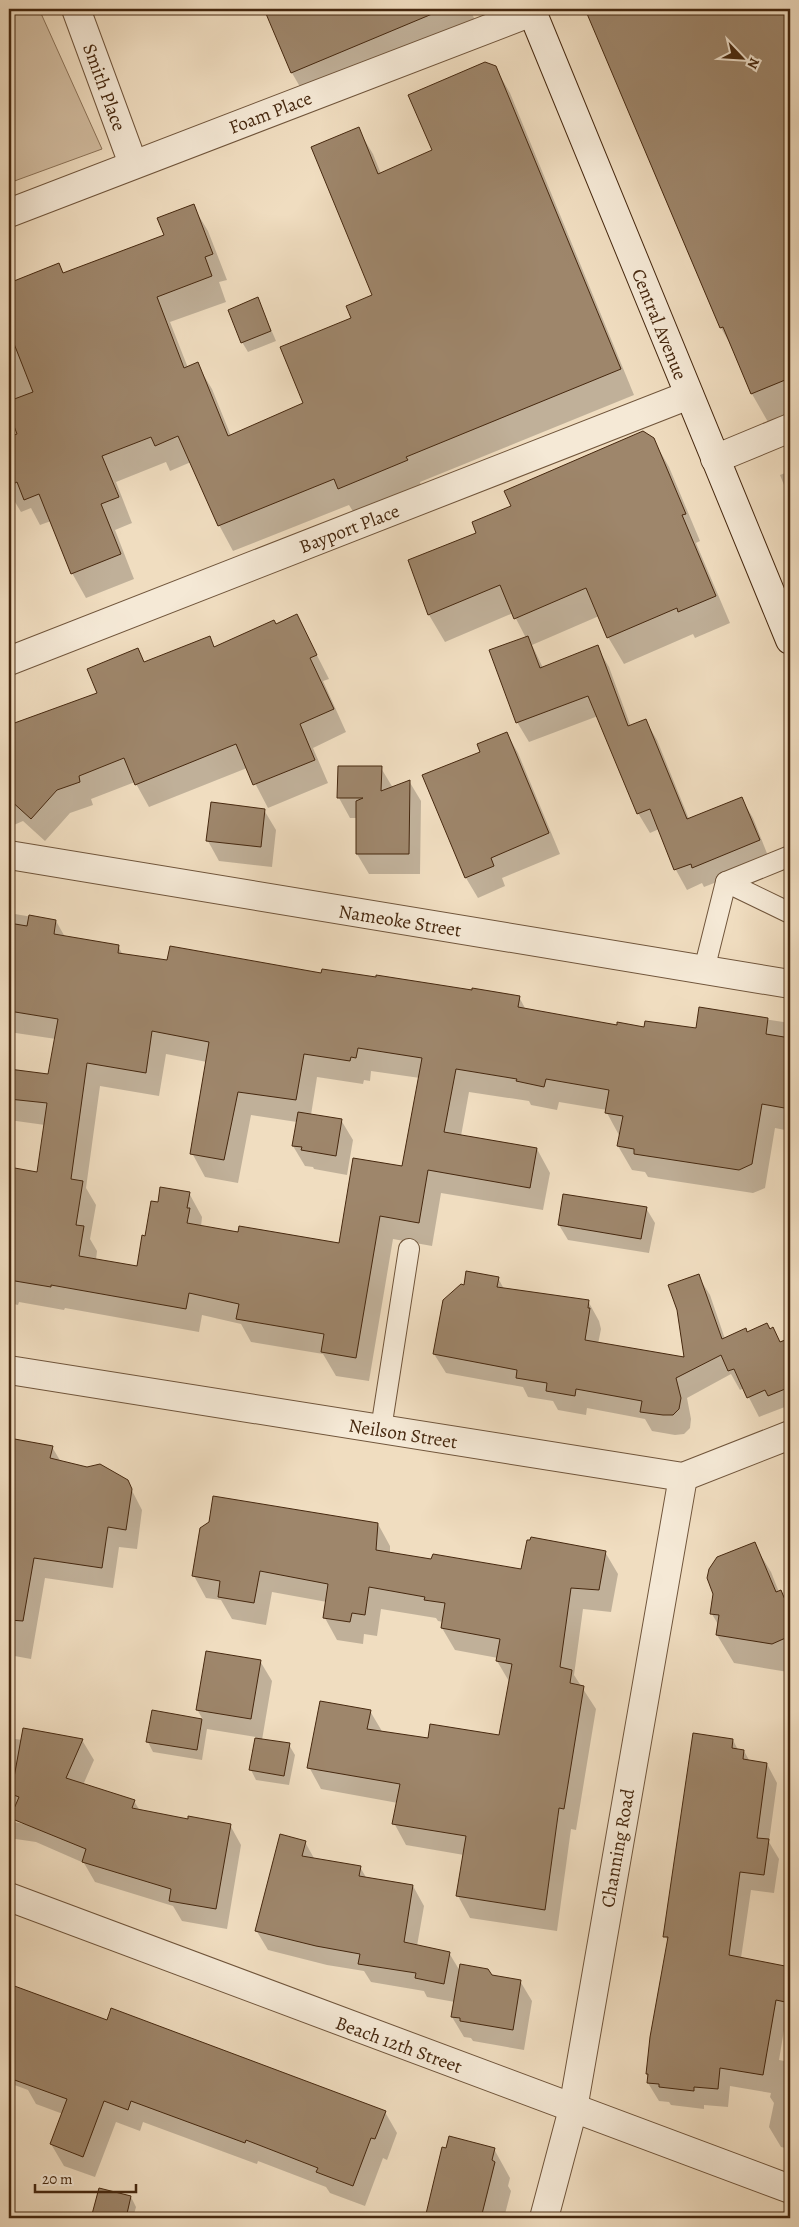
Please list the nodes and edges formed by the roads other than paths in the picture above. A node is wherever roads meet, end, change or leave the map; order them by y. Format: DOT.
graph roads {
  1 [pos="76,9"];
  2 [pos="531,10"];
  3 [pos="133,164"];
  4 [pos="9,213"];
  5 [pos="689,395"];
  6 [pos="790,428"];
  7 [pos="715,458"];
  8 [pos="790,640"];
  9 [pos="9,661"];
  10 [pos="9,855"];
  11 [pos="790,856"];
  12 [pos="726,882"];
  13 [pos="790,913"];
  14 [pos="704,970"];
  15 [pos="790,984"];
  16 [pos="409,1249"];
  17 [pos="9,1370"];
  18 [pos="380,1429"];
  19 [pos="790,1435"];
  20 [pos="682,1477"];
  21 [pos="9,1897"];
  22 [pos="573,2109"];
  23 [pos="790,2189"];
  24 [pos="544,2218"];
  1 -- 3 [label="street, Smith Place"];
  2 -- 3 [label="street, Foam Place"];
  2 -- 5 [label="street, Central Avenue"];
  3 -- 4 [label="street, Foam Place"];
  5 -- 7 [label="street, Central Avenue"];
  5 -- 9 [label="street, Bayport Place"];
  6 -- 7 [label="street"];
  7 -- 8 [label="street, Central Avenue"];
  10 -- 14 [label="street, Nameoke Street"];
  11 -- 12 [label="lane"];
  12 -- 13 [label="lane"];
  12 -- 14 [label="lane"];
  14 -- 15 [label="street, Nameoke Street"];
  16 -- 18 [label="lane"];
  17 -- 18 [label="street, Neilson Street"];
  18 -- 20 [label="street, Neilson Street"];
  19 -- 20 [label="street"];
  20 -- 22 [label="street, Channing Road"];
  21 -- 22 [label="street, Beach 12th Street"];
  22 -- 23 [label="street, Beach 12th Street"];
  22 -- 24 [label="street, Channing Road"];
}
